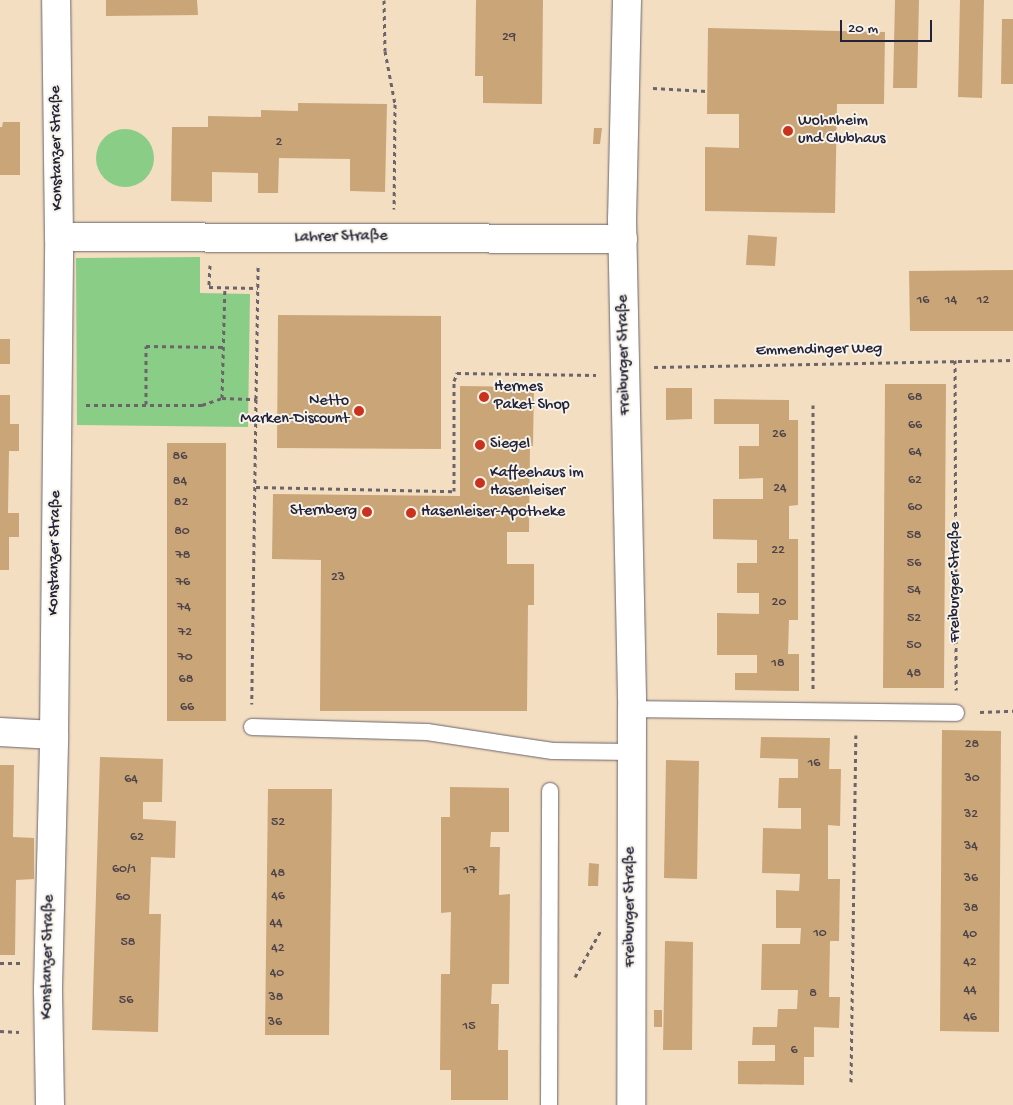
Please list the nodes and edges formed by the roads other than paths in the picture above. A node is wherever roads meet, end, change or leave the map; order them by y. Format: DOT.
graph roads {
  1 [pos="56,0"];
  2 [pos="627,0"];
  3 [pos="59,237"];
  4 [pos="623,239"];
  5 [pos="632,709"];
  6 [pos="956,713"];
  7 [pos="252,727"];
  8 [pos="0,732"];
  9 [pos="54,734"];
  10 [pos="632,752"];
  11 [pos="550,791"];
  12 [pos="50,1105"];
  13 [pos="549,1105"];
  14 [pos="631,1105"];
  1 -- 3 [label="street, Konstanzer Straße"];
  2 -- 4 [label="street, Freiburger Straße"];
  3 -- 4 [label="street, Lahrer Straße"];
  3 -- 9 [label="street, Konstanzer Straße"];
  4 -- 5 [label="street, Freiburger Straße"];
  5 -- 6 [label="lane"];
  5 -- 10 [label="street, Freiburger Straße"];
  7 -- 10 [label="lane"];
  8 -- 9 [label="street"];
  9 -- 12 [label="street, Konstanzer Straße"];
  10 -- 14 [label="street, Freiburger Straße"];
  11 -- 13 [label="lane"];
}
